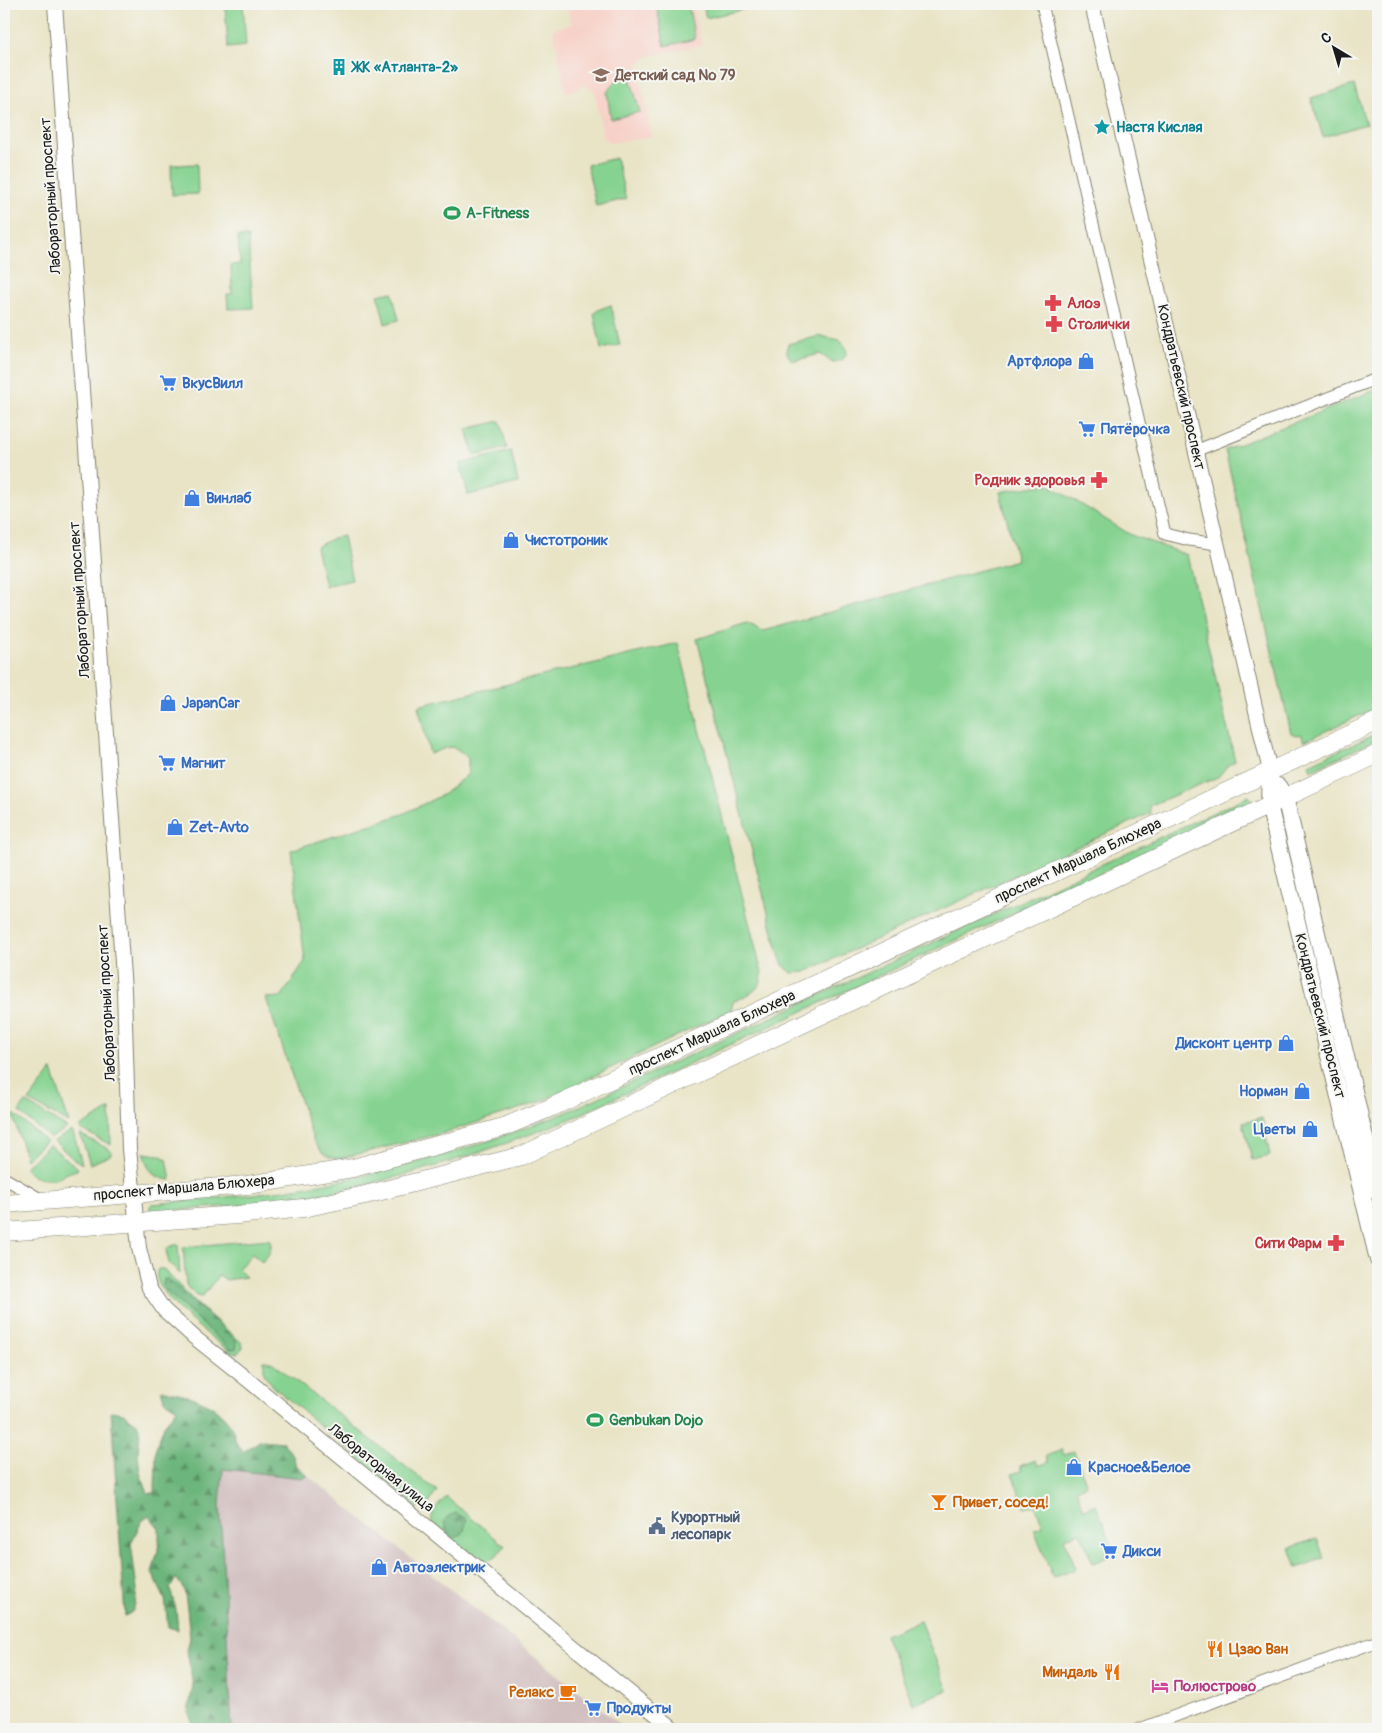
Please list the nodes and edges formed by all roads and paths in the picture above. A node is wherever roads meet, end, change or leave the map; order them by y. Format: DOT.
graph roads {
  1 [pos="55,4"];
  2 [pos="1042,4"];
  3 [pos="1092,4"];
  4 [pos="1378,378"];
  5 [pos="1196,450"];
  6 [pos="1217,544"];
  7 [pos="1378,721"];
  8 [pos="1378,754"];
  9 [pos="1270,771"];
  10 [pos="1277,801"];
  11 [pos="4,1178"];
  12 [pos="134,1193"];
  13 [pos="1378,1193"];
  14 [pos="44,1201"];
  15 [pos="4,1204"];
  16 [pos="136,1222"];
  17 [pos="4,1232"];
  18 [pos="1378,1260"];
  19 [pos="1378,1641"];
  20 [pos="674,1729"];
  21 [pos="1140,1729"];
  1 -- 12 [label="street, Лабораторный проспект"];
  2 -- 6 [label="street"];
  3 -- 5 [label="street, Кондратьевский проспект"];
  4 -- 5 [label="street"];
  5 -- 6 [label="street, Кондратьевский проспект"];
  6 -- 9 [label="street, Кондратьевский проспект"];
  7 -- 9 [label="main road, проспект Маршала Блюхера"];
  8 -- 10 [label="main road, проспект Маршала Блюхера"];
  9 -- 10 [label="main road, Кондратьевский проспект"];
  9 -- 12 [label="main road, проспект Маршала Блюхера"];
  10 -- 13 [label="main road, Кондратьевский проспект"];
  10 -- 16 [label="main road, проспект Маршала Блюхера"];
  10 -- 18 [label="main road, Кондратьевский проспект"];
  11 -- 14 [label="street"];
  12 -- 14 [label="main road, проспект Маршала Блюхера"];
  12 -- 16 [label="street, Лабораторная улица"];
  14 -- 15 [label="main road, проспект Маршала Блюхера"];
  16 -- 17 [label="main road, проспект Маршала Блюхера"];
  16 -- 20 [label="street, Лабораторная улица"];
  19 -- 21 [label="street"];
}
